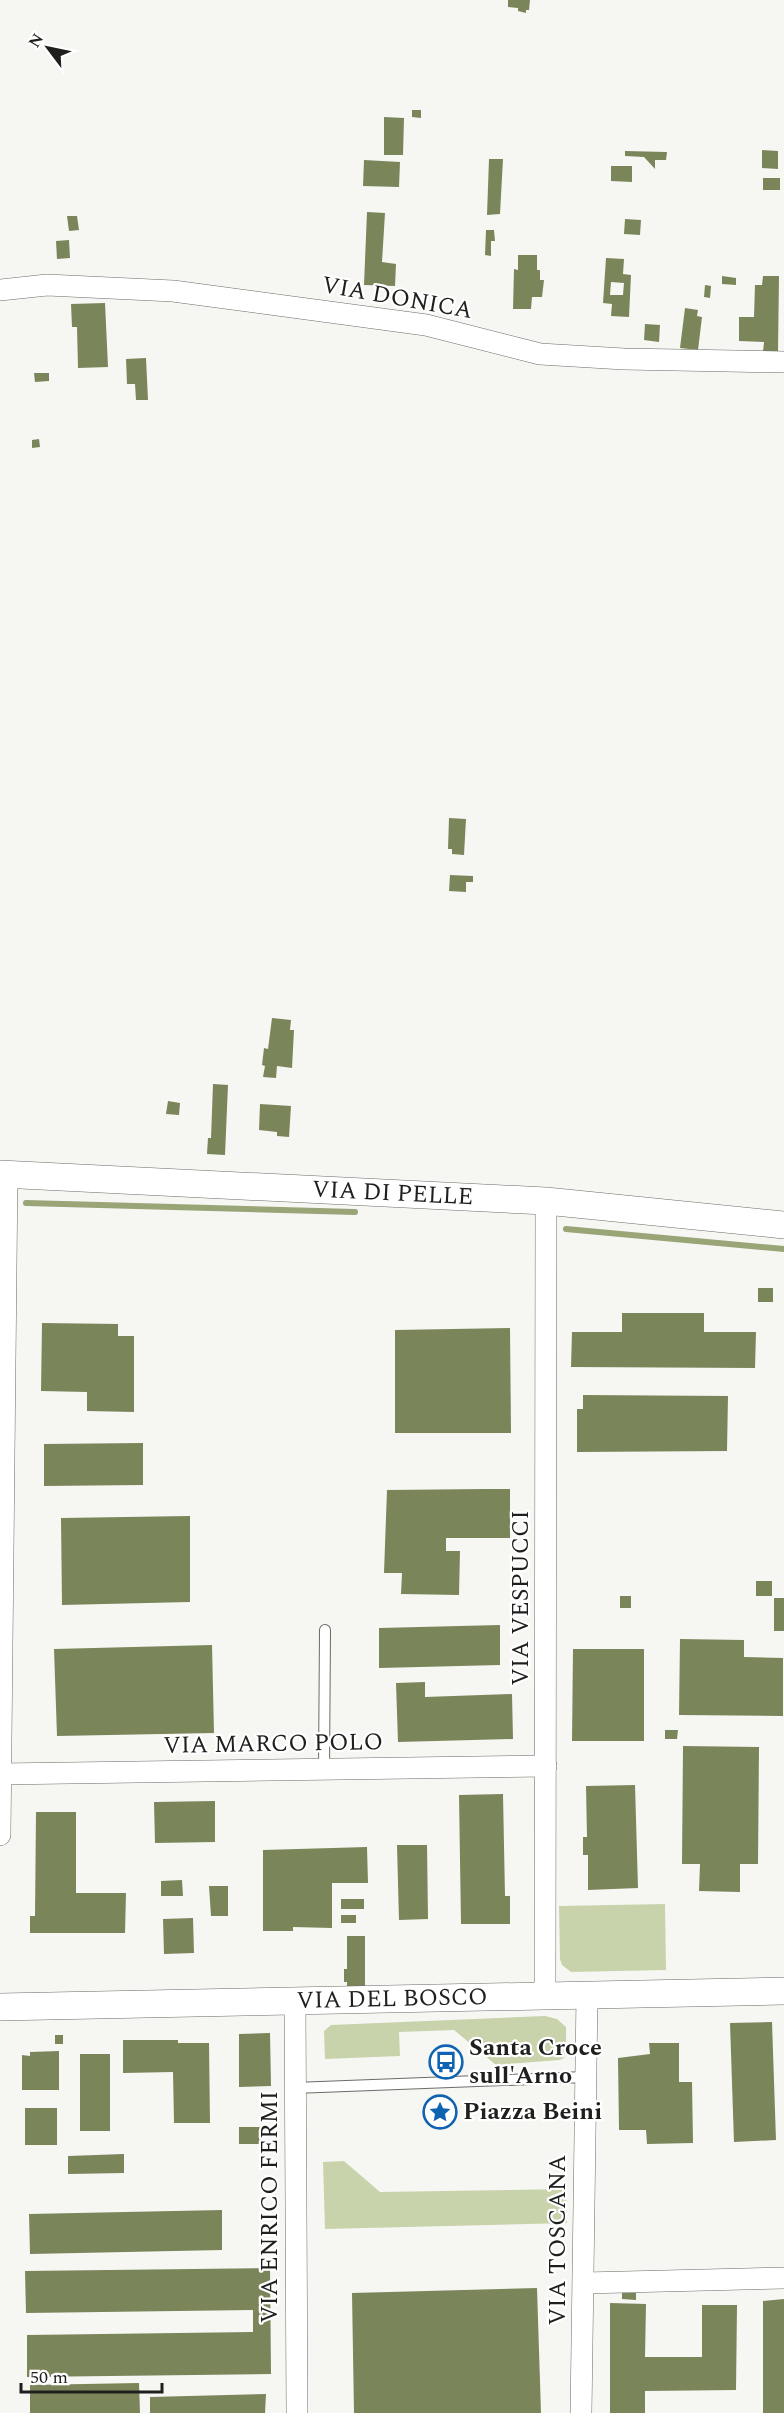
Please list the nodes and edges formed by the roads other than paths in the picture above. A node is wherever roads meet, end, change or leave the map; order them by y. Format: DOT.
graph roads {
  1 [pos="0,290"];
  2 [pos="784,362"];
  3 [pos="4,1174"];
  4 [pos="546,1201"];
  5 [pos="784,1225"];
  6 [pos="2,1535"];
  7 [pos="325,1630"];
  8 [pos="546,1766"];
  9 [pos="324,1769"];
  10 [pos="1,1774"];
  11 [pos="0,1835"];
  12 [pos="784,1991"];
  13 [pos="545,1995"];
  14 [pos="587,1996"];
  15 [pos="295,2000"];
  16 [pos="0,2007"];
  17 [pos="585,2077"];
  18 [pos="294,2088"];
  19 [pos="784,2278"];
  20 [pos="585,2283"];
  21 [pos="297,2413"];
  22 [pos="582,2413"];
  1 -- 2 [label="street, VIA DONICA"];
  3 -- 4 [label="street, VIA DI PELLE"];
  3 -- 6 [label="street"];
  4 -- 5 [label="street, VIA DI PELLE"];
  4 -- 8 [label="street, VIA VESPUCCI"];
  6 -- 10 [label="street"];
  7 -- 9 [label="lane"];
  8 -- 9 [label="street, VIA MARCO POLO"];
  8 -- 13 [label="street, VIA VESPUCCI"];
  9 -- 10 [label="street, VIA MARCO POLO"];
  10 -- 11 [label="street"];
  12 -- 14 [label="street, VIA DEL BOSCO"];
  13 -- 14 [label="street, VIA DEL BOSCO"];
  13 -- 15 [label="street, VIA DEL BOSCO"];
  14 -- 17 [label="street, VIA TOSCANA"];
  15 -- 16 [label="street, VIA DEL BOSCO"];
  15 -- 18 [label="street, VIA ENRICO FERMI"];
  17 -- 18 [label="lane"];
  17 -- 20 [label="street, VIA TOSCANA"];
  18 -- 21 [label="street, VIA ENRICO FERMI"];
  19 -- 20 [label="street"];
  20 -- 22 [label="street, VIA TOSCANA"];
}
